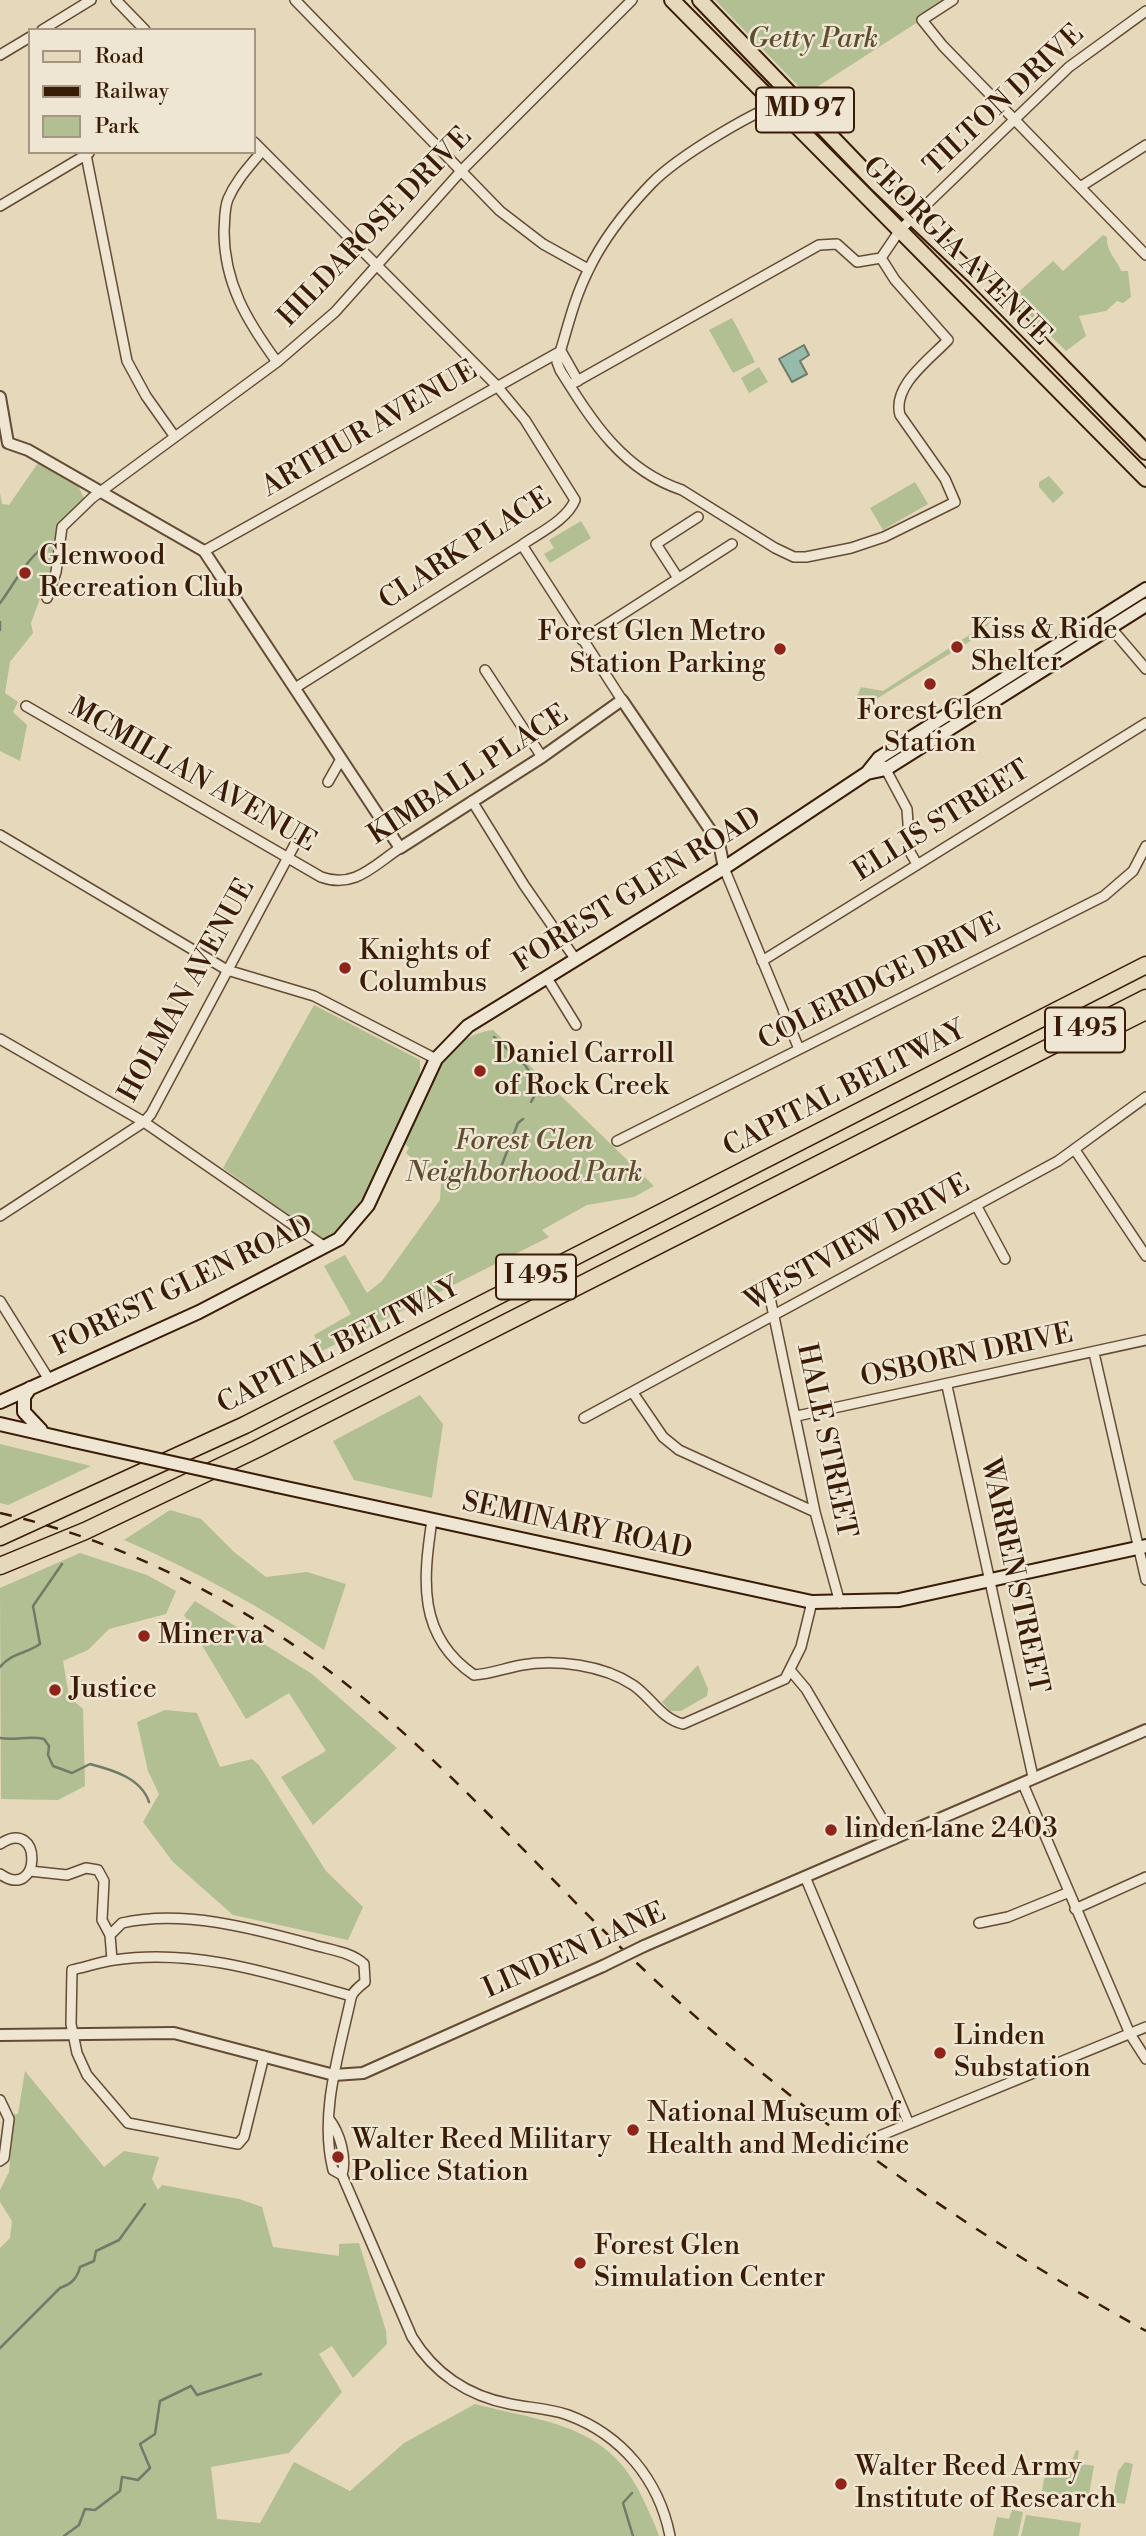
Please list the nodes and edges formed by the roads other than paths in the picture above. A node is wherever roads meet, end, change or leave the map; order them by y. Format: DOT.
graph roads {
  1 [pos="91,0"];
  2 [pos="116,0"];
  3 [pos="295,0"];
  4 [pos="632,0"];
  5 [pos="672,0"];
  6 [pos="700,0"];
  7 [pos="953,0"];
  8 [pos="1146,10"];
  9 [pos="44,28"];
  10 [pos="143,28"];
  11 [pos="28,38"];
  12 [pos="0,54"];
  13 [pos="793,98"];
  14 [pos="773,104"];
  15 [pos="1014,119"];
  16 [pos="256,144"];
  17 [pos="1146,145"];
  18 [pos="262,151"];
  19 [pos="88,154"];
  20 [pos="462,170"];
  21 [pos="1080,187"];
  22 [pos="0,206"];
  23 [pos="914,218"];
  24 [pos="900,230"];
  25 [pos="1146,255"];
  26 [pos="881,258"];
  27 [pos="377,266"];
  28 [pos="588,270"];
  29 [pos="561,351"];
  30 [pos="277,362"];
  31 [pos="574,383"];
  32 [pos="496,385"];
  33 [pos="0,397"];
  34 [pos="175,437"];
  35 [pos="4,444"];
  36 [pos="1146,452"];
  37 [pos="1146,479"];
  38 [pos="103,492"];
  39 [pos="698,517"];
  40 [pos="732,544"];
  41 [pos="522,545"];
  42 [pos="204,551"];
  43 [pos="678,578"];
  44 [pos="1146,589"];
  45 [pos="47,598"];
  46 [pos="1146,606"];
  47 [pos="1111,628"];
  48 [pos="582,640"];
  49 [pos="1146,669"];
  50 [pos="485,670"];
  51 [pos="295,688"];
  52 [pos="622,700"];
  53 [pos="26,706"];
  54 [pos="1146,723"];
  55 [pos="542,757"];
  56 [pos="341,759"];
  57 [pos="883,764"];
  58 [pos="328,782"];
  59 [pos="472,802"];
  60 [pos="0,835"];
  61 [pos="295,844"];
  62 [pos="1146,846"];
  63 [pos="400,848"];
  64 [pos="287,858"];
  65 [pos="917,864"];
  66 [pos="724,868"];
  67 [pos="336,882"];
  68 [pos="1146,956"];
  69 [pos="576,960"];
  70 [pos="762,961"];
  71 [pos="1146,965"];
  72 [pos="227,970"];
  73 [pos="547,978"];
  74 [pos="1146,998"];
  75 [pos="1067,1007"];
  76 [pos="1146,1011"];
  77 [pos="576,1024"];
  78 [pos="0,1039"];
  79 [pos="799,1049"];
  80 [pos="436,1059"];
  81 [pos="1024,1061"];
  82 [pos="1146,1097"];
  83 [pos="144,1122"];
  84 [pos="617,1141"];
  85 [pos="1075,1150"];
  86 [pos="976,1205"];
  87 [pos="0,1216"];
  88 [pos="1146,1236"];
  89 [pos="1137,1242"];
  90 [pos="325,1247"];
  91 [pos="1146,1256"];
  92 [pos="1005,1259"];
  93 [pos="768,1288"];
  94 [pos="0,1301"];
  95 [pos="775,1316"];
  96 [pos="1146,1340"];
  97 [pos="1094,1353"];
  98 [pos="48,1378"];
  99 [pos="947,1386"];
  100 [pos="31,1387"];
  101 [pos="633,1392"];
  102 [pos="0,1402"];
  103 [pos="797,1416"];
  104 [pos="584,1418"];
  105 [pos="0,1424"];
  106 [pos="47,1434"];
  107 [pos="816,1512"];
  108 [pos="432,1520"];
  109 [pos="0,1537"];
  110 [pos="1142,1547"];
  111 [pos="0,1566"];
  112 [pos="991,1580"];
  113 [pos="1146,1580"];
  114 [pos="812,1602"];
  115 [pos="840,1603"];
  116 [pos="790,1670"];
  117 [pos="1146,1730"];
  118 [pos="1028,1781"];
  119 [pos="894,1839"];
  120 [pos="0,1844"];
  121 [pos="30,1871"];
  122 [pos="0,1874"];
  123 [pos="1146,1877"];
  124 [pos="806,1879"];
  125 [pos="1068,1893"];
  126 [pos="1075,1909"];
  127 [pos="979,1923"];
  128 [pos="110,1935"];
  129 [pos="112,1960"];
  130 [pos="351,1996"];
  131 [pos="1146,2027"];
  132 [pos="1130,2034"];
  133 [pos="0,2035"];
  134 [pos="73,2036"];
  135 [pos="264,2056"];
  136 [pos="1146,2059"];
  137 [pos="334,2075"];
  138 [pos="0,2100"];
  139 [pos="909,2124"];
  140 [pos="872,2139"];
  141 [pos="0,2161"];
  142 [pos="670,2536"];
  1 -- 9 [label="street"];
  2 -- 10 [label="street"];
  3 -- 20 [label="street"];
  4 -- 20 [label="street, HILDAROSE DRIVE"];
  5 -- 14 [label="main road, GEORGIA AVENUE / MD 97"];
  6 -- 13 [label="main road, GEORGIA AVENUE / MD 97"];
  7 -- 15 [label="street"];
  8 -- 15 [label="street, TILTON DRIVE"];
  11 -- 12 [label="street"];
  13 -- 14 [label="street"];
  13 -- 23 [label="main road, GEORGIA AVENUE / MD 97"];
  14 -- 24 [label="main road, GEORGIA AVENUE / MD 97"];
  14 -- 28 [label="street"];
  15 -- 21 [label="street"];
  15 -- 23 [label="street, TILTON DRIVE"];
  16 -- 18 [label="street, CLARK PLACE"];
  17 -- 21 [label="street"];
  18 -- 27 [label="street, CLARK PLACE"];
  18 -- 30 [label="street"];
  19 -- 22 [label="street"];
  19 -- 34 [label="street"];
  20 -- 27 [label="street, HILDAROSE DRIVE"];
  20 -- 28 [label="street"];
  21 -- 25 [label="street"];
  23 -- 24 [label="street, TILTON DRIVE"];
  23 -- 36 [label="main road, GEORGIA AVENUE / MD 97"];
  24 -- 26 [label="street, TILTON DRIVE"];
  24 -- 37 [label="main road, GEORGIA AVENUE / MD 97"];
  26 -- 31 [label="street"];
  26 -- 31 [label="street"];
  27 -- 30 [label="street, HILDAROSE DRIVE"];
  27 -- 32 [label="street, CLARK PLACE"];
  28 -- 29 [label="street"];
  29 -- 31 [label="street"];
  29 -- 32 [label="street, ARTHUR AVENUE"];
  30 -- 34 [label="street, HILDAROSE DRIVE"];
  32 -- 41 [label="street, CLARK PLACE"];
  32 -- 42 [label="street, ARTHUR AVENUE"];
  33 -- 35 [label="street"];
  34 -- 38 [label="street, HILDAROSE DRIVE"];
  35 -- 38 [label="street"];
  38 -- 42 [label="street"];
  38 -- 45 [label="street, HILDAROSE DRIVE"];
  39 -- 43 [label="street"];
  40 -- 43 [label="street"];
  41 -- 48 [label="street"];
  41 -- 51 [label="street, CLARK PLACE"];
  42 -- 51 [label="street"];
  43 -- 48 [label="street"];
  44 -- 57 [label="main road, FOREST GLEN ROAD"];
  46 -- 47 [label="main road, FOREST GLEN ROAD"];
  47 -- 49 [label="street"];
  47 -- 57 [label="main road, FOREST GLEN ROAD"];
  48 -- 52 [label="street"];
  50 -- 55 [label="street"];
  51 -- 56 [label="street"];
  52 -- 55 [label="street, KIMBALL PLACE"];
  52 -- 66 [label="street"];
  53 -- 64 [label="street, MCMILLAN AVENUE"];
  54 -- 65 [label="street, ELLIS STREET"];
  55 -- 59 [label="street, KIMBALL PLACE"];
  56 -- 58 [label="street"];
  56 -- 63 [label="street"];
  57 -- 65 [label="street"];
  57 -- 66 [label="main road, FOREST GLEN ROAD"];
  59 -- 63 [label="street, KIMBALL PLACE"];
  59 -- 69 [label="street"];
  60 -- 72 [label="street"];
  61 -- 64 [label="street, HOLMAN AVENUE"];
  62 -- 79 [label="street, COLERIDGE DRIVE"];
  63 -- 67 [label="street, KIMBALL PLACE"];
  64 -- 67 [label="street, MCMILLAN AVENUE"];
  64 -- 72 [label="street, HOLMAN AVENUE"];
  65 -- 70 [label="street, ELLIS STREET"];
  66 -- 69 [label="main road, FOREST GLEN ROAD"];
  66 -- 70 [label="street"];
  68 -- 75 [label="highway"];
  69 -- 73 [label="main road, FOREST GLEN ROAD"];
  70 -- 79 [label="street"];
  71 -- 75 [label="highway, CAPITAL BELTWAY / I 495"];
  72 -- 80 [label="street"];
  72 -- 83 [label="street, HOLMAN AVENUE"];
  73 -- 77 [label="street"];
  73 -- 80 [label="main road, FOREST GLEN ROAD"];
  74 -- 81 [label="highway, CAPITAL BELTWAY / I 495"];
  75 -- 109 [label="highway, CAPITAL BELTWAY / I 495"];
  76 -- 81 [label="highway"];
  78 -- 83 [label="street"];
  79 -- 84 [label="street, COLERIDGE DRIVE"];
  80 -- 90 [label="main road, FOREST GLEN ROAD"];
  81 -- 111 [label="highway, CAPITAL BELTWAY / I 495"];
  82 -- 85 [label="street, WESTVIEW DRIVE"];
  83 -- 87 [label="street, HOLMAN AVENUE"];
  83 -- 90 [label="street"];
  85 -- 86 [label="street, WESTVIEW DRIVE"];
  85 -- 89 [label="street"];
  86 -- 92 [label="street"];
  86 -- 95 [label="street, WESTVIEW DRIVE"];
  88 -- 89 [label="street"];
  89 -- 91 [label="street"];
  90 -- 98 [label="main road, FOREST GLEN ROAD"];
  93 -- 95 [label="street, HALE STREET"];
  94 -- 98 [label="street"];
  95 -- 101 [label="street, WESTVIEW DRIVE"];
  95 -- 103 [label="street, HALE STREET"];
  96 -- 97 [label="street, OSBORN DRIVE"];
  97 -- 99 [label="street, OSBORN DRIVE"];
  97 -- 110 [label="street"];
  98 -- 100 [label="main road, FOREST GLEN ROAD"];
  99 -- 103 [label="street, OSBORN DRIVE"];
  99 -- 112 [label="street, WARREN STREET"];
  100 -- 102 [label="main road, FOREST GLEN ROAD"];
  100 -- 106 [label="main road"];
  101 -- 104 [label="street, WESTVIEW DRIVE"];
  101 -- 107 [label="street"];
  103 -- 107 [label="street, HALE STREET"];
  105 -- 106 [label="main road, SEMINARY ROAD"];
  106 -- 108 [label="main road, SEMINARY ROAD, bridge"];
  107 -- 115 [label="street, HALE STREET"];
  108 -- 114 [label="main road, SEMINARY ROAD"];
  108 -- 116 [label="street"];
  110 -- 112 [label="main road, SEMINARY ROAD"];
  110 -- 113 [label="street"];
  112 -- 115 [label="main road, SEMINARY ROAD"];
  112 -- 118 [label="street, WARREN STREET"];
  114 -- 115 [label="main road, SEMINARY ROAD"];
  114 -- 116 [label="street"];
  116 -- 119 [label="street"];
  117 -- 118 [label="street, LINDEN LANE"];
  118 -- 119 [label="street, LINDEN LANE"];
  118 -- 125 [label="street, WARREN STREET"];
  119 -- 124 [label="street, LINDEN LANE"];
  120 -- 121 [label="street"];
  121 -- 122 [label="street"];
  121 -- 128 [label="street"];
  123 -- 126 [label="street"];
  124 -- 137 [label="street, LINDEN LANE, bridge"];
  124 -- 139 [label="street"];
  125 -- 126 [label="street, WARREN STREET"];
  125 -- 127 [label="street"];
  126 -- 132 [label="street, WARREN STREET"];
  128 -- 129 [label="street"];
  128 -- 130 [label="street"];
  129 -- 130 [label="street"];
  129 -- 134 [label="street"];
  130 -- 137 [label="street"];
  131 -- 132 [label="street"];
  132 -- 136 [label="street, WARREN STREET"];
  132 -- 139 [label="street"];
  133 -- 134 [label="street, LINDEN LANE"];
  134 -- 135 [label="street, LINDEN LANE"];
  134 -- 135 [label="street"];
  135 -- 137 [label="street, LINDEN LANE"];
  137 -- 142 [label="street"];
  138 -- 141 [label="street"];
  139 -- 140 [label="street"];
}
